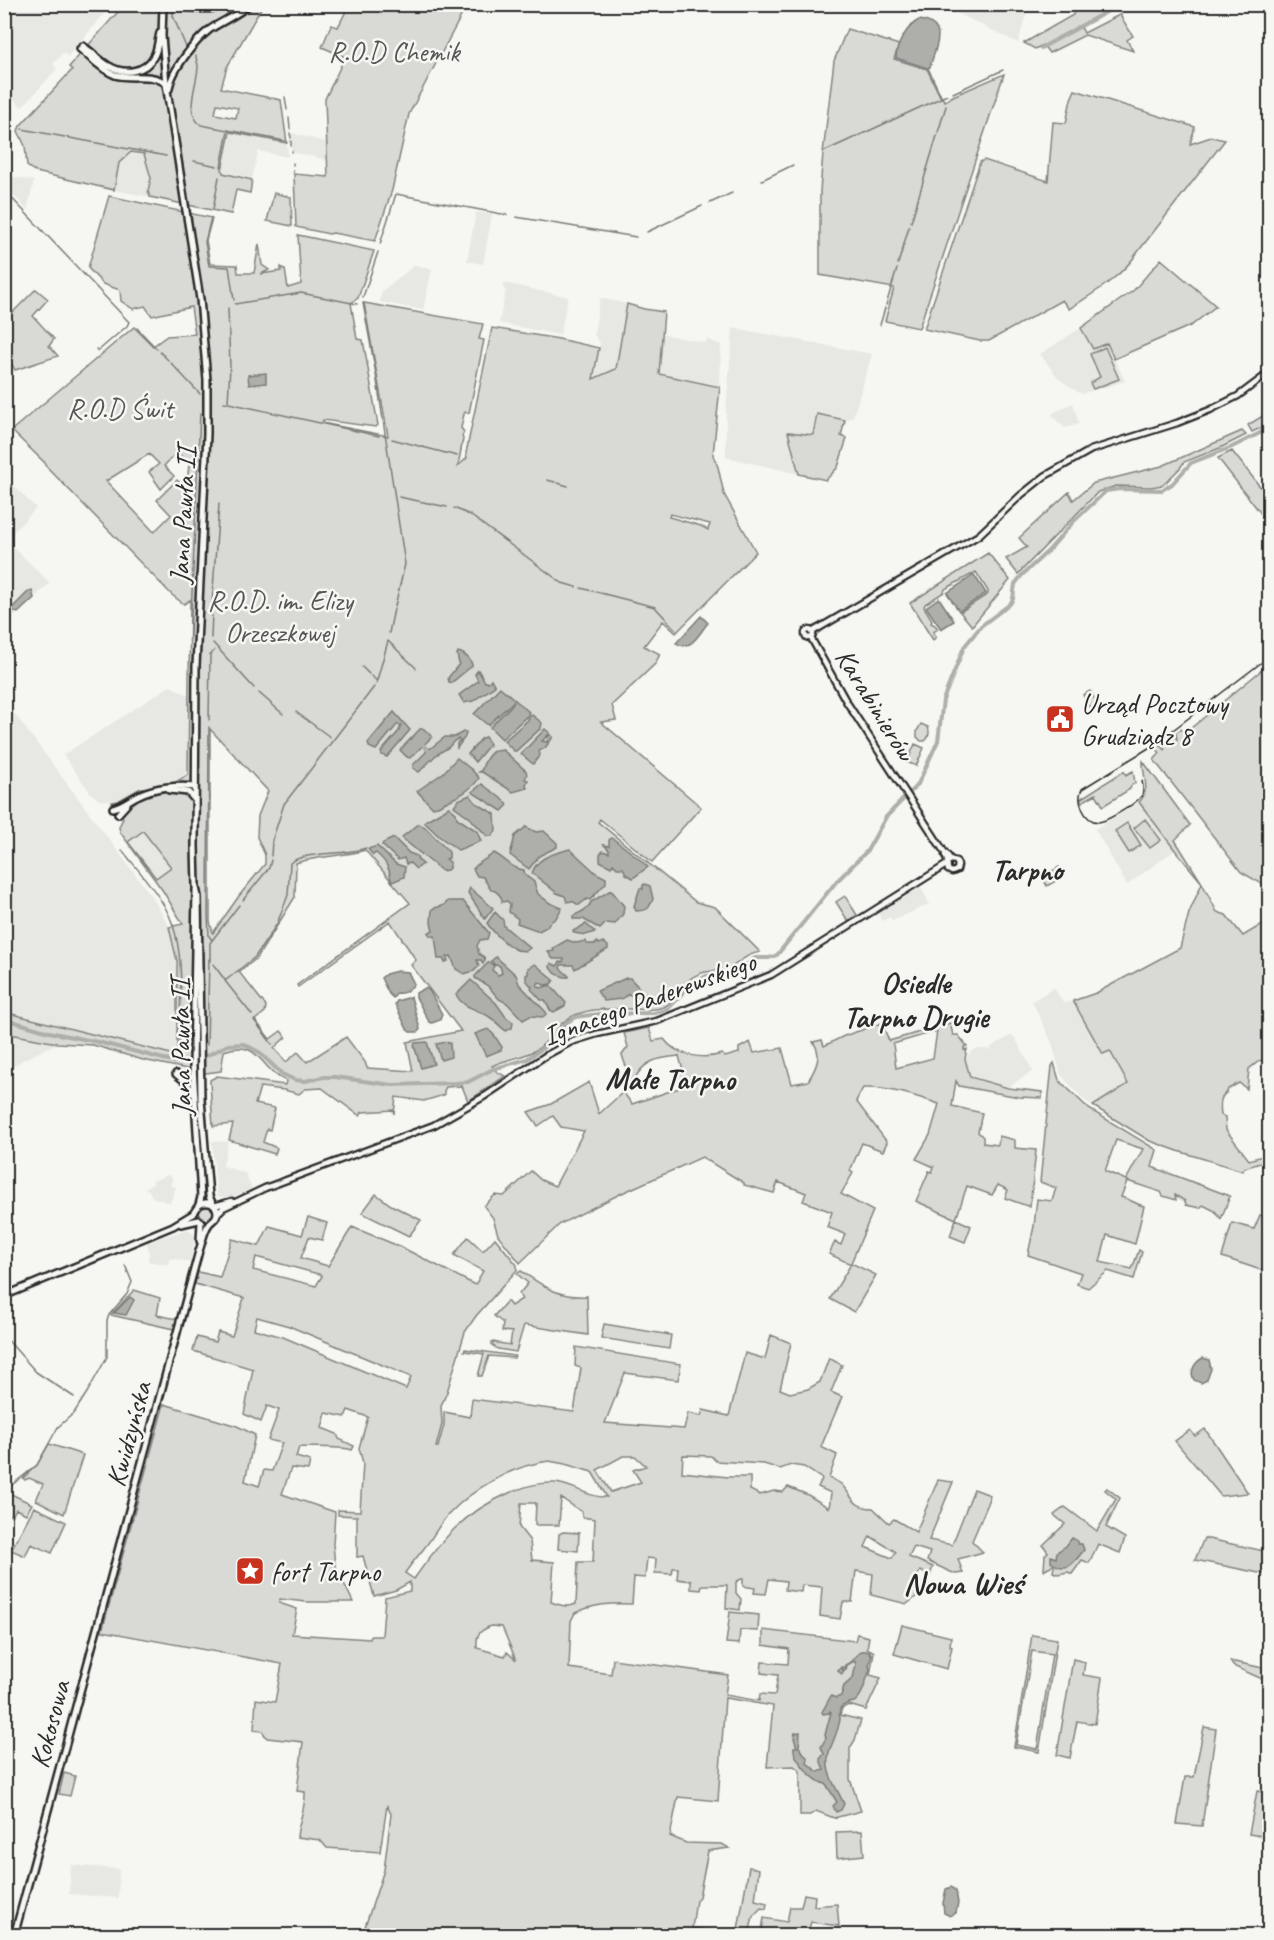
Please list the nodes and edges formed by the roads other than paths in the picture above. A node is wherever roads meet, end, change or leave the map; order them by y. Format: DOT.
graph roads {
  1 [pos="163,4"];
  2 [pos="170,4"];
  3 [pos="235,4"];
  4 [pos="250,4"];
  5 [pos="162,26"];
  6 [pos="166,84"];
  7 [pos="169,106"];
  8 [pos="1269,372"];
  9 [pos="195,787"];
  10 [pos="162,789"];
  11 [pos="131,800"];
  12 [pos="195,801"];
  13 [pos="113,808"];
  14 [pos="118,814"];
  15 [pos="948,864"];
  16 [pos="196,887"];
  17 [pos="196,1066"];
  18 [pos="176,1074"];
  19 [pos="194,1097"];
  20 [pos="241,1198"];
  21 [pos="199,1205"];
  22 [pos="213,1205"];
  23 [pos="196,1211"];
  24 [pos="216,1216"];
  25 [pos="200,1221"];
  26 [pos="210,1223"];
  27 [pos="173,1226"];
  28 [pos="199,1251"];
  29 [pos="4,1296"];
  30 [pos="97,1628"];
  31 [pos="14,1935"];
  1 -- 5 [label="main road, Jana Pawła II"];
  2 -- 3 [label="main road"];
  4 -- 7 [label="main road"];
  5 -- 6 [label="main road, Jana Pawła II"];
  5 -- 6 [label="main road"];
  6 -- 7 [label="main road, Jana Pawła II"];
  7 -- 9 [label="main road, Jana Pawła II"];
  8 -- 15 [label="main road, Karabinierów"];
  9 -- 10 [label="main road"];
  9 -- 12 [label="main road, Jana Pawła II"];
  10 -- 11 [label="main road"];
  10 -- 12 [label="main road"];
  11 -- 13 [label="main road"];
  11 -- 14 [label="main road"];
  12 -- 16 [label="main road, Jana Pawła II"];
  15 -- 20 [label="main road, Ignacego Paderewskiego"];
  16 -- 17 [label="main road, Jana Pawła II"];
  16 -- 17 [label="main road, Jana Pawła II"];
  17 -- 19 [label="main road, Jana Pawła II"];
  17 -- 22 [label="main road, Jana Pawła II"];
  18 -- 19 [label="main road"];
  19 -- 21 [label="main road, Jana Pawła II"];
  20 -- 22 [label="main road, Ignacego Paderewskiego"];
  20 -- 24 [label="main road, Ignacego Paderewskiego"];
  21 -- 22 [label="main road"];
  21 -- 23 [label="main road"];
  22 -- 24 [label="main road"];
  23 -- 25 [label="main road"];
  23 -- 27 [label="main road"];
  24 -- 26 [label="main road"];
  25 -- 26 [label="main road"];
  25 -- 27 [label="main road"];
  25 -- 28 [label="main road"];
  26 -- 28 [label="main road"];
  27 -- 29 [label="main road"];
  28 -- 30 [label="main road, Kwidzyńska"];
  30 -- 31 [label="main road, Kokosowa"];
}
